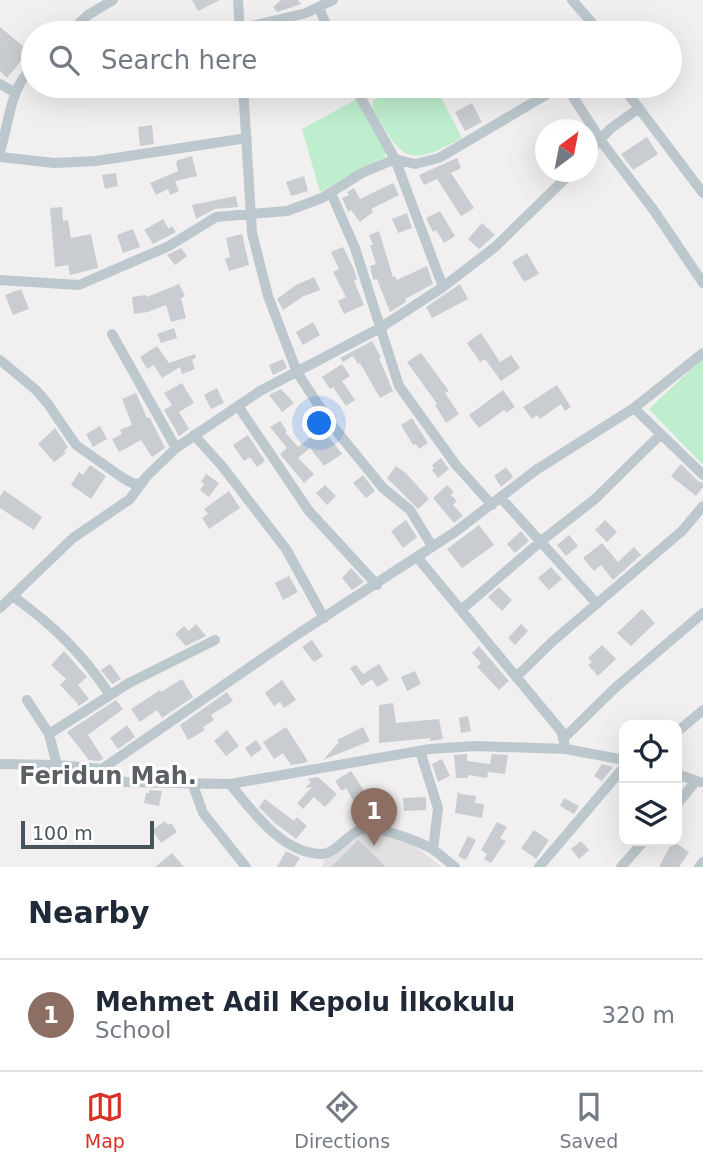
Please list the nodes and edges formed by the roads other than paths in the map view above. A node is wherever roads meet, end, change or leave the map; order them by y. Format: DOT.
graph roads {
  1 [pos="113,0"];
  2 [pos="237,0"];
  3 [pos="333,0"];
  4 [pos="572,0"];
  5 [pos="319,8"];
  6 [pos="82,21"];
  7 [pos="239,21"];
  8 [pos="278,21"];
  9 [pos="325,21"];
  10 [pos="590,21"];
  11 [pos="21,80"];
  12 [pos="0,84"];
  13 [pos="14,92"];
  14 [pos="244,98"];
  15 [pos="361,98"];
  16 [pos="541,98"];
  17 [pos="574,98"];
  18 [pos="631,98"];
  19 [pos="639,108"];
  20 [pos="247,138"];
  21 [pos="600,138"];
  22 [pos="598,140"];
  23 [pos="0,151"];
  24 [pos="0,157"];
  25 [pos="395,159"];
  26 [pos="562,182"];
  27 [pos="331,193"];
  28 [pos="703,193"];
  29 [pos="251,213"];
  30 [pos="0,280"];
  31 [pos="703,283"];
  32 [pos="443,287"];
  33 [pos="380,328"];
  34 [pos="113,334"];
  35 [pos="703,353"];
  36 [pos="0,360"];
  37 [pos="297,372"];
  38 [pos="238,406"];
  39 [pos="634,408"];
  40 [pos="661,434"];
  41 [pos="194,435"];
  42 [pos="176,448"];
  43 [pos="703,475"];
  44 [pos="142,483"];
  45 [pos="497,502"];
  46 [pos="703,506"];
  47 [pos="540,542"];
  48 [pos="432,546"];
  49 [pos="417,557"];
  50 [pos="377,585"];
  51 [pos="14,597"];
  52 [pos="597,604"];
  53 [pos="0,608"];
  54 [pos="461,610"];
  55 [pos="703,613"];
  56 [pos="324,618"];
  57 [pos="215,640"];
  58 [pos="516,677"];
  59 [pos="110,695"];
  60 [pos="27,700"];
  61 [pos="703,710"];
  62 [pos="682,728"];
  63 [pos="49,734"];
  64 [pos="566,743"];
  65 [pos="420,751"];
  66 [pos="619,759"];
  67 [pos="0,764"];
  68 [pos="57,765"];
  69 [pos="102,769"];
  70 [pos="619,773"];
  71 [pos="682,776"];
  72 [pos="699,782"];
  73 [pos="230,784"];
  74 [pos="193,785"];
  75 [pos="682,799"];
  76 [pos="640,846"];
  77 [pos="433,850"];
  78 [pos="703,862"];
  79 [pos="246,867"];
  80 [pos="455,867"];
  81 [pos="539,867"];
  82 [pos="621,867"];
  83 [pos="699,867"];
  1 -- 6 [label="street"];
  2 -- 7 [label="street"];
  3 -- 5 [label="street"];
  4 -- 10 [label="street"];
  5 -- 8 [label="street"];
  5 -- 9 [label="street"];
  11 -- 13 [label="street"];
  12 -- 13 [label="street"];
  13 -- 23 [label="street"];
  14 -- 20 [label="street"];
  15 -- 25 [label="street"];
  16 -- 25 [label="street"];
  17 -- 21 [label="street"];
  18 -- 19 [label="street"];
  19 -- 21 [label="street"];
  19 -- 28 [label="street"];
  20 -- 24 [label="street"];
  20 -- 29 [label="street"];
  21 -- 22 [label="street"];
  21 -- 31 [label="street"];
  25 -- 27 [label="street"];
  25 -- 32 [label="street"];
  26 -- 32 [label="street"];
  27 -- 29 [label="street"];
  27 -- 33 [label="street"];
  29 -- 30 [label="street"];
  29 -- 37 [label="street"];
  32 -- 33 [label="street"];
  33 -- 37 [label="street"];
  33 -- 45 [label="street"];
  34 -- 42 [label="street"];
  35 -- 39 [label="street"];
  36 -- 44 [label="street"];
  37 -- 38 [label="street"];
  37 -- 48 [label="street"];
  38 -- 41 [label="street"];
  38 -- 50 [label="street"];
  39 -- 40 [label="street"];
  39 -- 45 [label="street"];
  40 -- 43 [label="street"];
  40 -- 47 [label="street"];
  41 -- 42 [label="street"];
  41 -- 56 [label="street"];
  42 -- 44 [label="street"];
  44 -- 51 [label="street"];
  45 -- 47 [label="street"];
  45 -- 48 [label="street"];
  46 -- 52 [label="street"];
  47 -- 52 [label="street"];
  47 -- 54 [label="street"];
  48 -- 49 [label="street"];
  49 -- 50 [label="street"];
  49 -- 54 [label="street"];
  50 -- 56 [label="street"];
  51 -- 53 [label="street"];
  51 -- 59 [label="street"];
  52 -- 58 [label="street"];
  54 -- 58 [label="street"];
  55 -- 64 [label="street"];
  56 -- 69 [label="street"];
  57 -- 59 [label="street"];
  58 -- 64 [label="street"];
  59 -- 63 [label="street"];
  60 -- 63 [label="street"];
  61 -- 62 [label="street"];
  63 -- 68 [label="street"];
  64 -- 65 [label="street"];
  64 -- 66 [label="street"];
  65 -- 73 [label="street"];
  65 -- 77 [label="street"];
  67 -- 68 [label="street"];
  68 -- 69 [label="street"];
  69 -- 74 [label="street"];
  70 -- 81 [label="street"];
  71 -- 72 [label="street"];
  72 -- 75 [label="street"];
  73 -- 74 [label="street"];
  73 -- 77 [label="street"];
  74 -- 79 [label="street"];
  76 -- 82 [label="street"];
  77 -- 80 [label="street"];
  78 -- 83 [label="street"];
}
